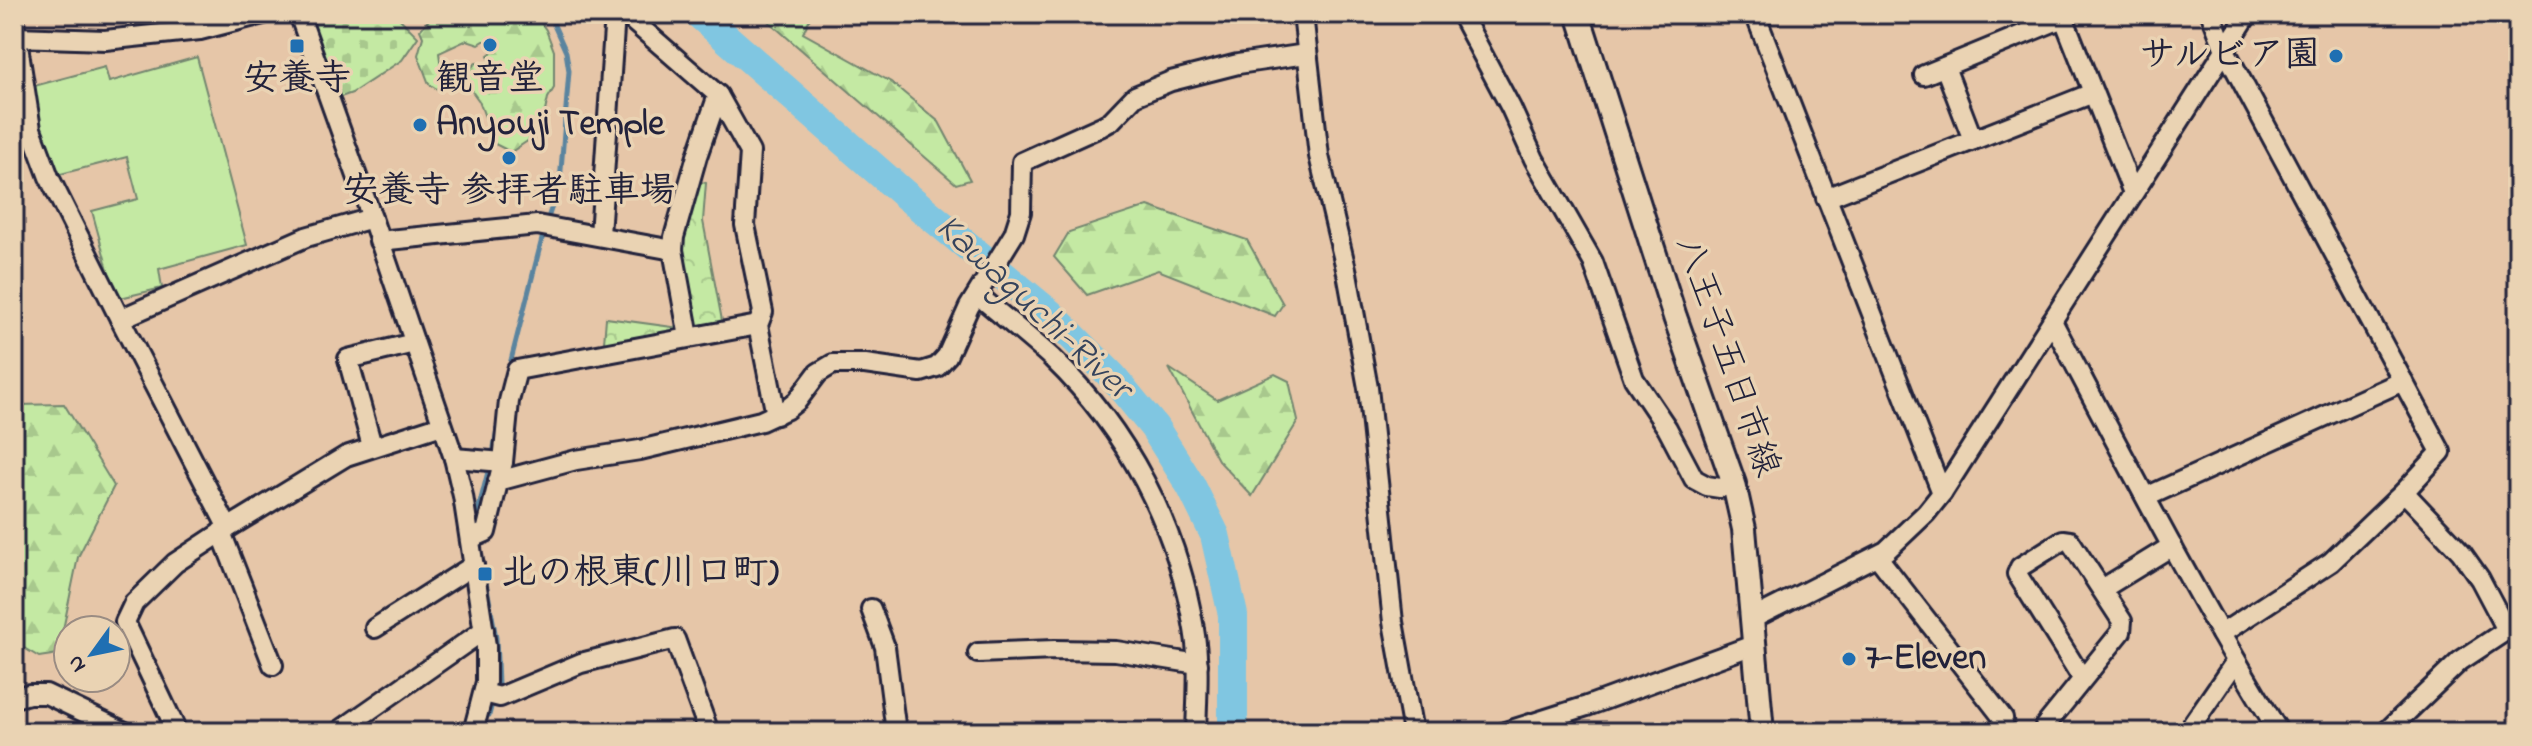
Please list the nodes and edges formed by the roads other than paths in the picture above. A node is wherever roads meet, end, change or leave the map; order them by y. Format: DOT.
graph roads {
  1 [pos="263,14"];
  2 [pos="299,14"];
  3 [pos="615,14"];
  4 [pos="625,14"];
  5 [pos="1303,14"];
  6 [pos="1461,14"];
  7 [pos="1578,14"];
  8 [pos="1755,14"];
  9 [pos="2211,14"];
  10 [pos="2248,14"];
  11 [pos="2063,16"];
  12 [pos="15,29"];
  13 [pos="2225,50"];
  14 [pos="1306,54"];
  15 [pos="1945,67"];
  16 [pos="1924,75"];
  17 [pos="2093,93"];
  18 [pos="718,95"];
  19 [pos="1973,140"];
  20 [pos="2133,193"];
  21 [pos="1826,198"];
  22 [pos="372,218"];
  23 [pos="600,235"];
  24 [pos="379,241"];
  25 [pos="673,250"];
  26 [pos="979,292"];
  27 [pos="120,319"];
  28 [pos="2052,321"];
  29 [pos="758,325"];
  30 [pos="689,337"];
  31 [pos="414,343"];
  32 [pos="2403,381"];
  33 [pos="776,415"];
  34 [pos="442,425"];
  35 [pos="372,446"];
  36 [pos="454,458"];
  37 [pos="496,461"];
  38 [pos="498,481"];
  39 [pos="1734,484"];
  40 [pos="2404,492"];
  41 [pos="1942,493"];
  42 [pos="2146,497"];
  43 [pos="224,530"];
  44 [pos="470,539"];
  45 [pos="2172,546"];
  46 [pos="1877,556"];
  47 [pos="474,565"];
  48 [pos="2102,589"];
  49 [pos="871,609"];
  50 [pos="1752,619"];
  51 [pos="375,628"];
  52 [pos="484,630"];
  53 [pos="2221,634"];
  54 [pos="1756,644"];
  55 [pos="978,653"];
  56 [pos="2236,661"];
  57 [pos="1198,664"];
  58 [pos="273,665"];
  59 [pos="2082,678"];
  60 [pos="491,695"];
  61 [pos="14,698"];
  62 [pos="2045,726"];
  63 [pos="341,730"];
  64 [pos="125,732"];
  65 [pos="175,732"];
  66 [pos="473,732"];
  67 [pos="709,732"];
  68 [pos="896,732"];
  69 [pos="1196,732"];
  70 [pos="1413,732"];
  71 [pos="1505,732"];
  72 [pos="1762,732"];
  73 [pos="2004,732"];
  74 [pos="2187,732"];
  75 [pos="2279,732"];
  76 [pos="2386,732"];
  1 -- 12 [label="street"];
  2 -- 22 [label="street"];
  3 -- 23 [label="street"];
  4 -- 18 [label="street"];
  5 -- 14 [label="street"];
  6 -- 39 [label="street"];
  7 -- 39 [label="main road, 八王子五日市線"];
  8 -- 21 [label="street"];
  9 -- 13 [label="street"];
  10 -- 13 [label="street"];
  11 -- 15 [label="street"];
  11 -- 17 [label="street"];
  12 -- 27 [label="street"];
  13 -- 20 [label="street"];
  13 -- 32 [label="street"];
  14 -- 26 [label="street"];
  14 -- 70 [label="street"];
  15 -- 16 [label="street"];
  15 -- 19 [label="street"];
  17 -- 19 [label="street"];
  17 -- 20 [label="street"];
  18 -- 25 [label="street"];
  18 -- 29 [label="street"];
  19 -- 21 [label="street"];
  20 -- 28 [label="street"];
  21 -- 41 [label="street"];
  22 -- 24 [label="street"];
  22 -- 27 [label="street"];
  23 -- 24 [label="street"];
  23 -- 25 [label="street"];
  24 -- 31 [label="street"];
  25 -- 30 [label="street"];
  26 -- 33 [label="street"];
  26 -- 57 [label="street"];
  27 -- 43 [label="street"];
  28 -- 41 [label="street"];
  28 -- 42 [label="street"];
  29 -- 30 [label="street"];
  29 -- 33 [label="street"];
  30 -- 37 [label="street"];
  31 -- 34 [label="street"];
  31 -- 35 [label="street"];
  32 -- 40 [label="street"];
  32 -- 42 [label="street"];
  33 -- 38 [label="street"];
  34 -- 35 [label="street"];
  34 -- 36 [label="street"];
  35 -- 43 [label="street"];
  36 -- 37 [label="street"];
  36 -- 44 [label="street"];
  37 -- 38 [label="street"];
  38 -- 44 [label="street"];
  39 -- 50 [label="main road, 八王子五日市線"];
  40 -- 53 [label="street"];
  40 -- 76 [label="street"];
  41 -- 46 [label="street"];
  42 -- 45 [label="street"];
  43 -- 58 [label="street"];
  43 -- 65 [label="street"];
  44 -- 47 [label="street"];
  45 -- 48 [label="street"];
  45 -- 53 [label="street"];
  46 -- 50 [label="street"];
  46 -- 73 [label="street"];
  47 -- 51 [label="street"];
  47 -- 52 [label="street"];
  48 -- 59 [label="street"];
  48 -- 59 [label="street"];
  49 -- 68 [label="street"];
  50 -- 54 [label="main road, 八王子五日市線"];
  52 -- 60 [label="street"];
  52 -- 63 [label="street"];
  53 -- 56 [label="street"];
  54 -- 71 [label="street"];
  54 -- 72 [label="main road, 八王子五日市線"];
  55 -- 57 [label="street"];
  56 -- 74 [label="street"];
  56 -- 75 [label="street"];
  57 -- 69 [label="street"];
  59 -- 62 [label="street"];
  60 -- 66 [label="street"];
  60 -- 67 [label="street"];
  61 -- 64 [label="street"];
}
